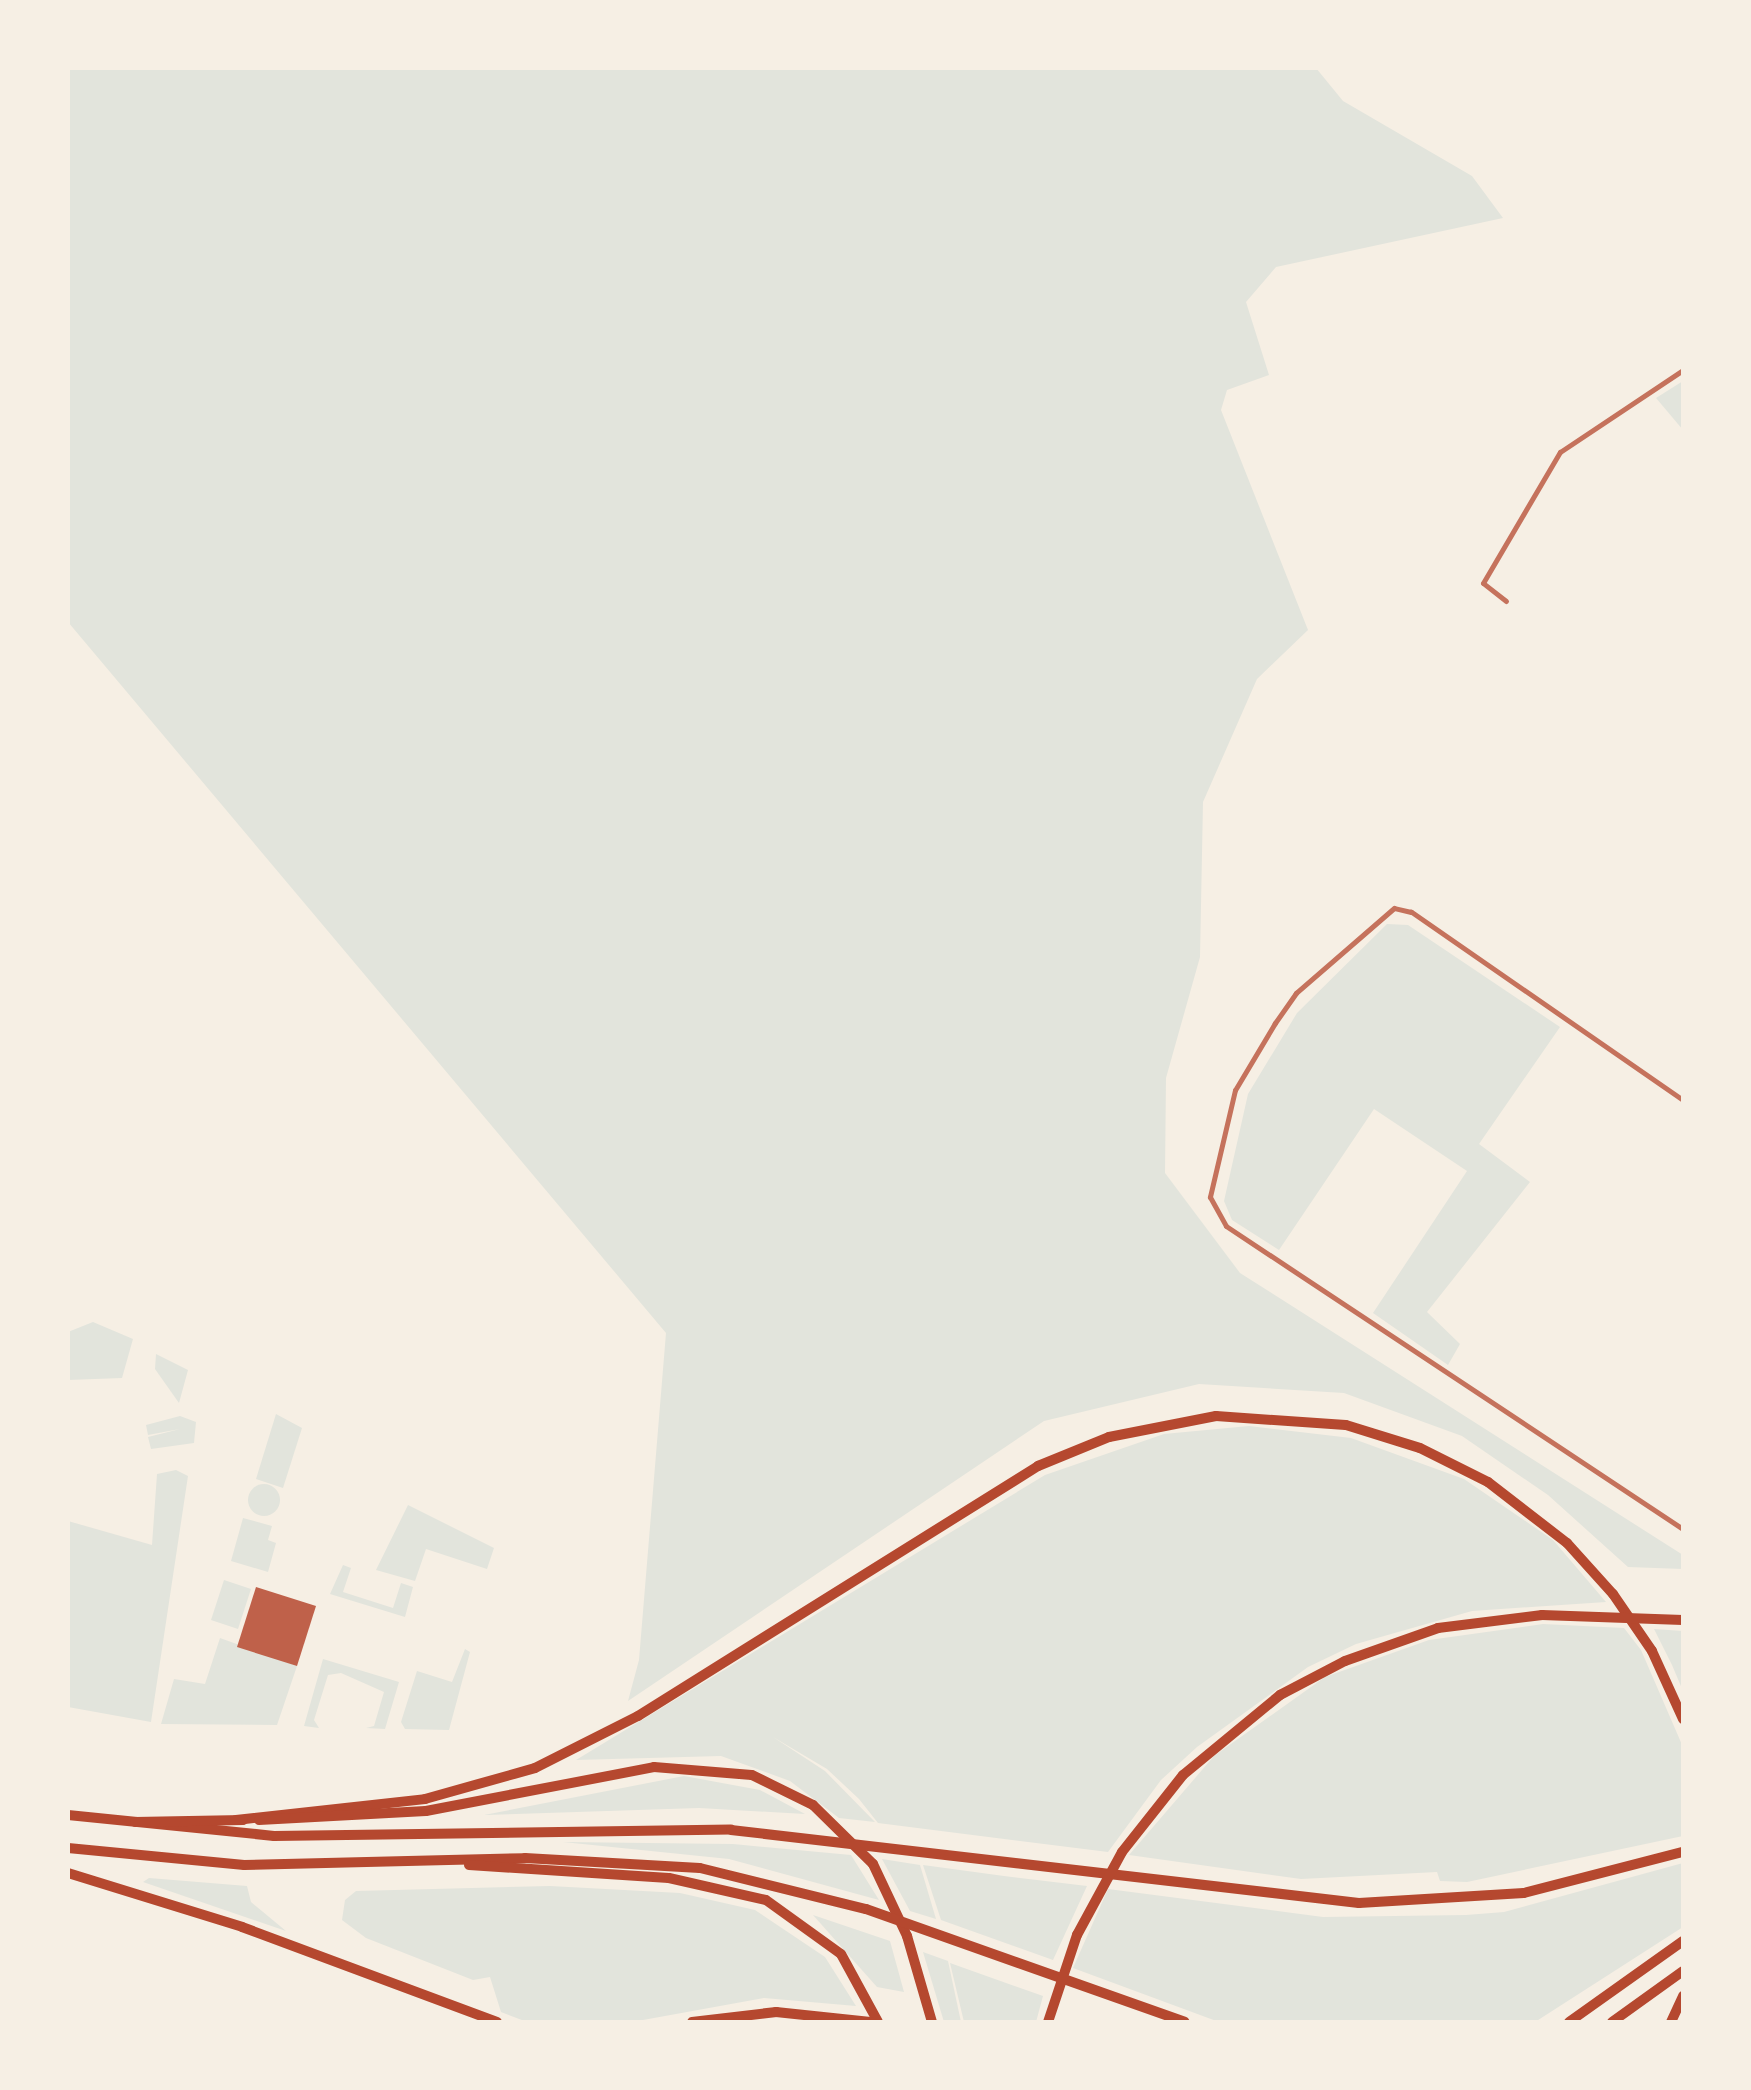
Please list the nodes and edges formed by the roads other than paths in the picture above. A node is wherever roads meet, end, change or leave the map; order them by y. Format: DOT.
graph roads {
  1 [pos="1683,370"];
  2 [pos="1506,601"];
  3 [pos="1683,1100"];
  4 [pos="1683,1529"];
  5 [pos="1683,1620"];
  6 [pos="1683,1719"];
  7 [pos="68,1815"];
  8 [pos="236,1820"];
  9 [pos="117,1825"];
  10 [pos="68,1848"];
  11 [pos="1683,1852"];
  12 [pos="455,1863"];
  13 [pos="68,1873"];
  14 [pos="1683,1941"];
  15 [pos="1683,1971"];
  16 [pos="1683,1996"];
  17 [pos="497,2022"];
  18 [pos="692,2022"];
  19 [pos="870,2022"];
  20 [pos="878,2022"];
  21 [pos="932,2022"];
  22 [pos="1048,2022"];
  23 [pos="1185,2022"];
  24 [pos="1569,2022"];
  25 [pos="1612,2022"];
  26 [pos="1671,2022"];
  1 -- 2 [label="street"];
  3 -- 4 [label="street"];
  5 -- 22 [label="highway"];
  6 -- 8 [label="highway"];
  7 -- 9 [label="highway"];
  8 -- 9 [label="highway"];
  8 -- 21 [label="highway"];
  9 -- 11 [label="highway"];
  10 -- 12 [label="highway"];
  12 -- 20 [label="highway"];
  12 -- 23 [label="highway"];
  13 -- 17 [label="highway"];
  14 -- 24 [label="highway"];
  15 -- 25 [label="highway"];
  16 -- 26 [label="highway"];
  18 -- 19 [label="highway"];
}
